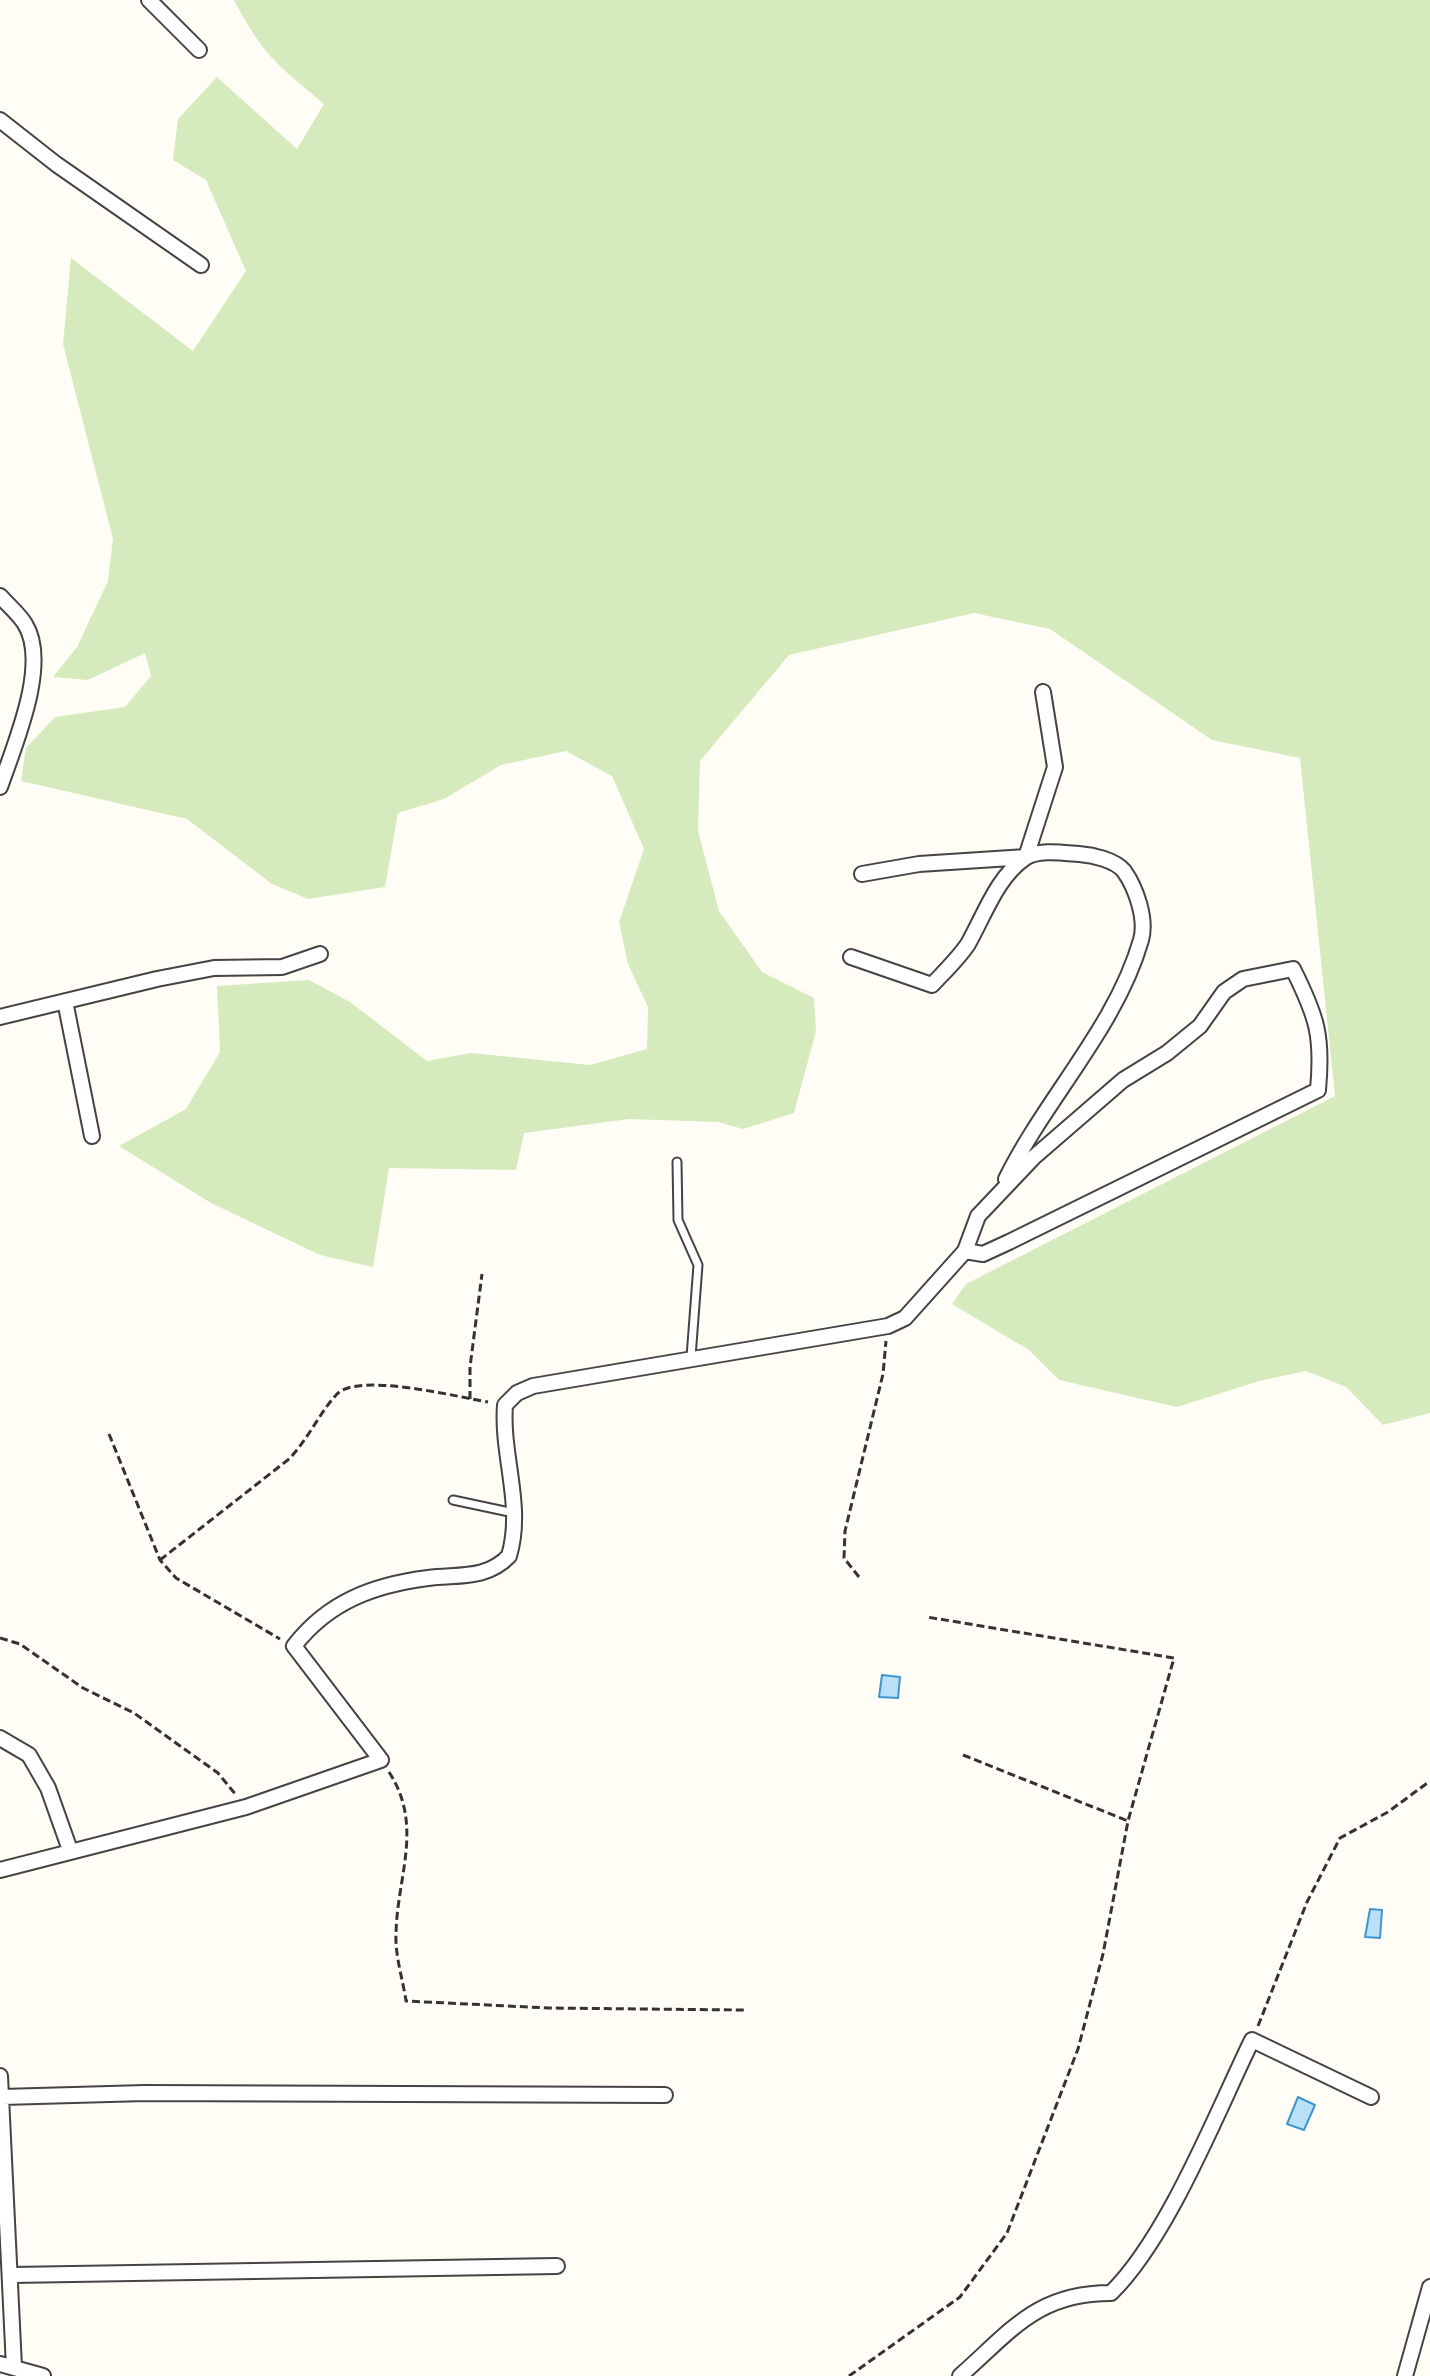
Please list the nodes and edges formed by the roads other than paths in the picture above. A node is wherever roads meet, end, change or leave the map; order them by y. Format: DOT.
graph roads {
  1 [pos="149,0"];
  2 [pos="199,50"];
  3 [pos="0,120"];
  4 [pos="201,265"];
  5 [pos="0,596"];
  6 [pos="1043,692"];
  7 [pos="0,787"];
  8 [pos="1026,857"];
  9 [pos="862,874"];
  10 [pos="320,954"];
  11 [pos="851,957"];
  12 [pos="65,1001"];
  13 [pos="0,1017"];
  14 [pos="92,1136"];
  15 [pos="677,1162"];
  16 [pos="1001,1190"];
  17 [pos="965,1251"];
  18 [pos="691,1357"];
  19 [pos="453,1500"];
  20 [pos="514,1513"];
  21 [pos="0,1738"];
  22 [pos="70,1850"];
  23 [pos="0,1870"];
  24 [pos="0,2076"];
  25 [pos="665,2095"];
  26 [pos="2,2097"];
  27 [pos="1371,2097"];
  28 [pos="557,2266"];
  29 [pos="12,2275"];
  30 [pos="1430,2287"];
  31 [pos="7,2365"];
  32 [pos="43,2376"];
  33 [pos="960,2376"];
  34 [pos="1405,2376"];
  1 -- 2 [label="street"];
  3 -- 4 [label="street"];
  5 -- 7 [label="street"];
  6 -- 8 [label="street"];
  8 -- 9 [label="street"];
  8 -- 11 [label="street"];
  8 -- 16 [label="street"];
  10 -- 12 [label="street"];
  12 -- 13 [label="street"];
  12 -- 14 [label="street"];
  15 -- 18 [label="lane"];
  16 -- 17 [label="street"];
  16 -- 17 [label="street"];
  17 -- 18 [label="street"];
  18 -- 20 [label="street"];
  19 -- 20 [label="lane"];
  20 -- 22 [label="street"];
  21 -- 22 [label="street"];
  22 -- 23 [label="street"];
  24 -- 26 [label="street"];
  25 -- 26 [label="street"];
  26 -- 29 [label="street"];
  27 -- 33 [label="street"];
  28 -- 29 [label="street"];
  29 -- 31 [label="street"];
  30 -- 34 [label="street"];
  31 -- 32 [label="street"];
}
